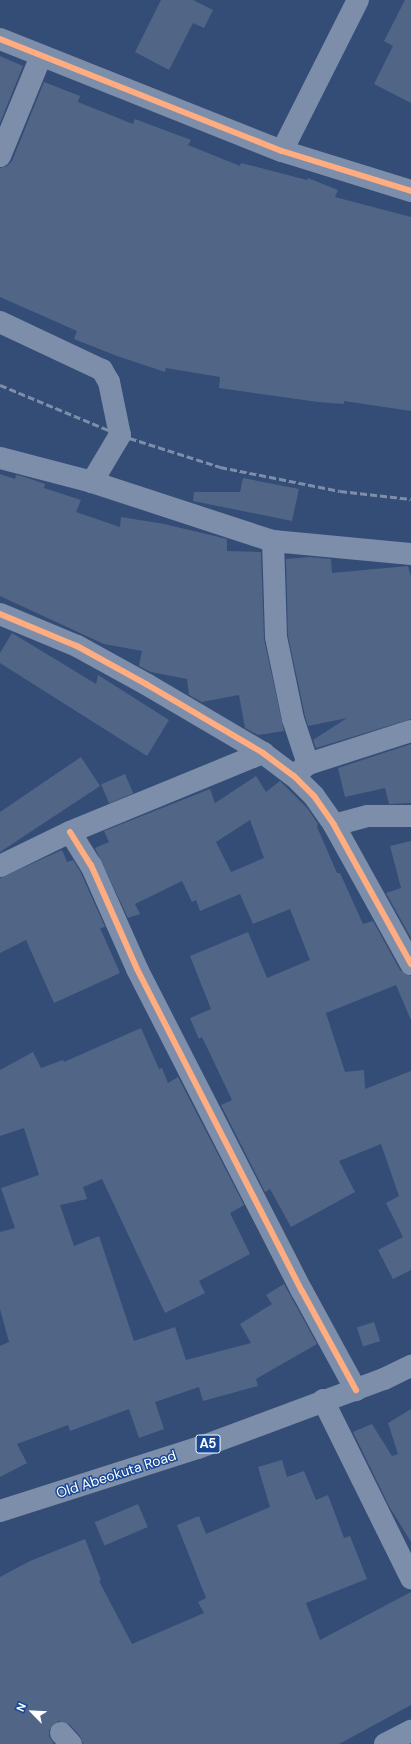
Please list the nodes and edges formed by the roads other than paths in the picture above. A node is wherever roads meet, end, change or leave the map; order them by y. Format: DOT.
graph roads {
  1 [pos="358,0"];
  2 [pos="0,39"];
  3 [pos="41,56"];
  4 [pos="282,151"];
  5 [pos="0,156"];
  6 [pos="411,192"];
  7 [pos="0,322"];
  8 [pos="0,458"];
  9 [pos="92,482"];
  10 [pos="273,541"];
  11 [pos="411,554"];
  12 [pos="0,614"];
  13 [pos="411,730"];
  14 [pos="263,753"];
  15 [pos="301,770"];
  16 [pos="411,816"];
  17 [pos="334,824"];
  18 [pos="70,832"];
  19 [pos="0,866"];
  20 [pos="411,964"];
  21 [pos="411,1366"];
  22 [pos="356,1390"];
  23 [pos="323,1400"];
  24 [pos="0,1511"];
  25 [pos="411,1578"];
  26 [pos="411,1731"];
  27 [pos="385,1744"];
  1 -- 4 [label="street"];
  2 -- 3 [label="street"];
  3 -- 4 [label="street"];
  3 -- 5 [label="street"];
  4 -- 6 [label="street"];
  7 -- 9 [label="street"];
  8 -- 9 [label="street"];
  9 -- 10 [label="street"];
  10 -- 11 [label="street"];
  10 -- 15 [label="street"];
  12 -- 14 [label="street"];
  13 -- 15 [label="street"];
  14 -- 15 [label="street"];
  14 -- 18 [label="street"];
  15 -- 17 [label="street"];
  16 -- 17 [label="street"];
  17 -- 20 [label="street"];
  18 -- 19 [label="street"];
  18 -- 22 [label="street"];
  21 -- 22 [label="highway, Old Abeokuta Road / A5"];
  22 -- 23 [label="highway, Old Abeokuta Road / A5"];
  23 -- 24 [label="highway, Old Abeokuta Road / A5"];
  23 -- 25 [label="street"];
  26 -- 27 [label="street"];
}
